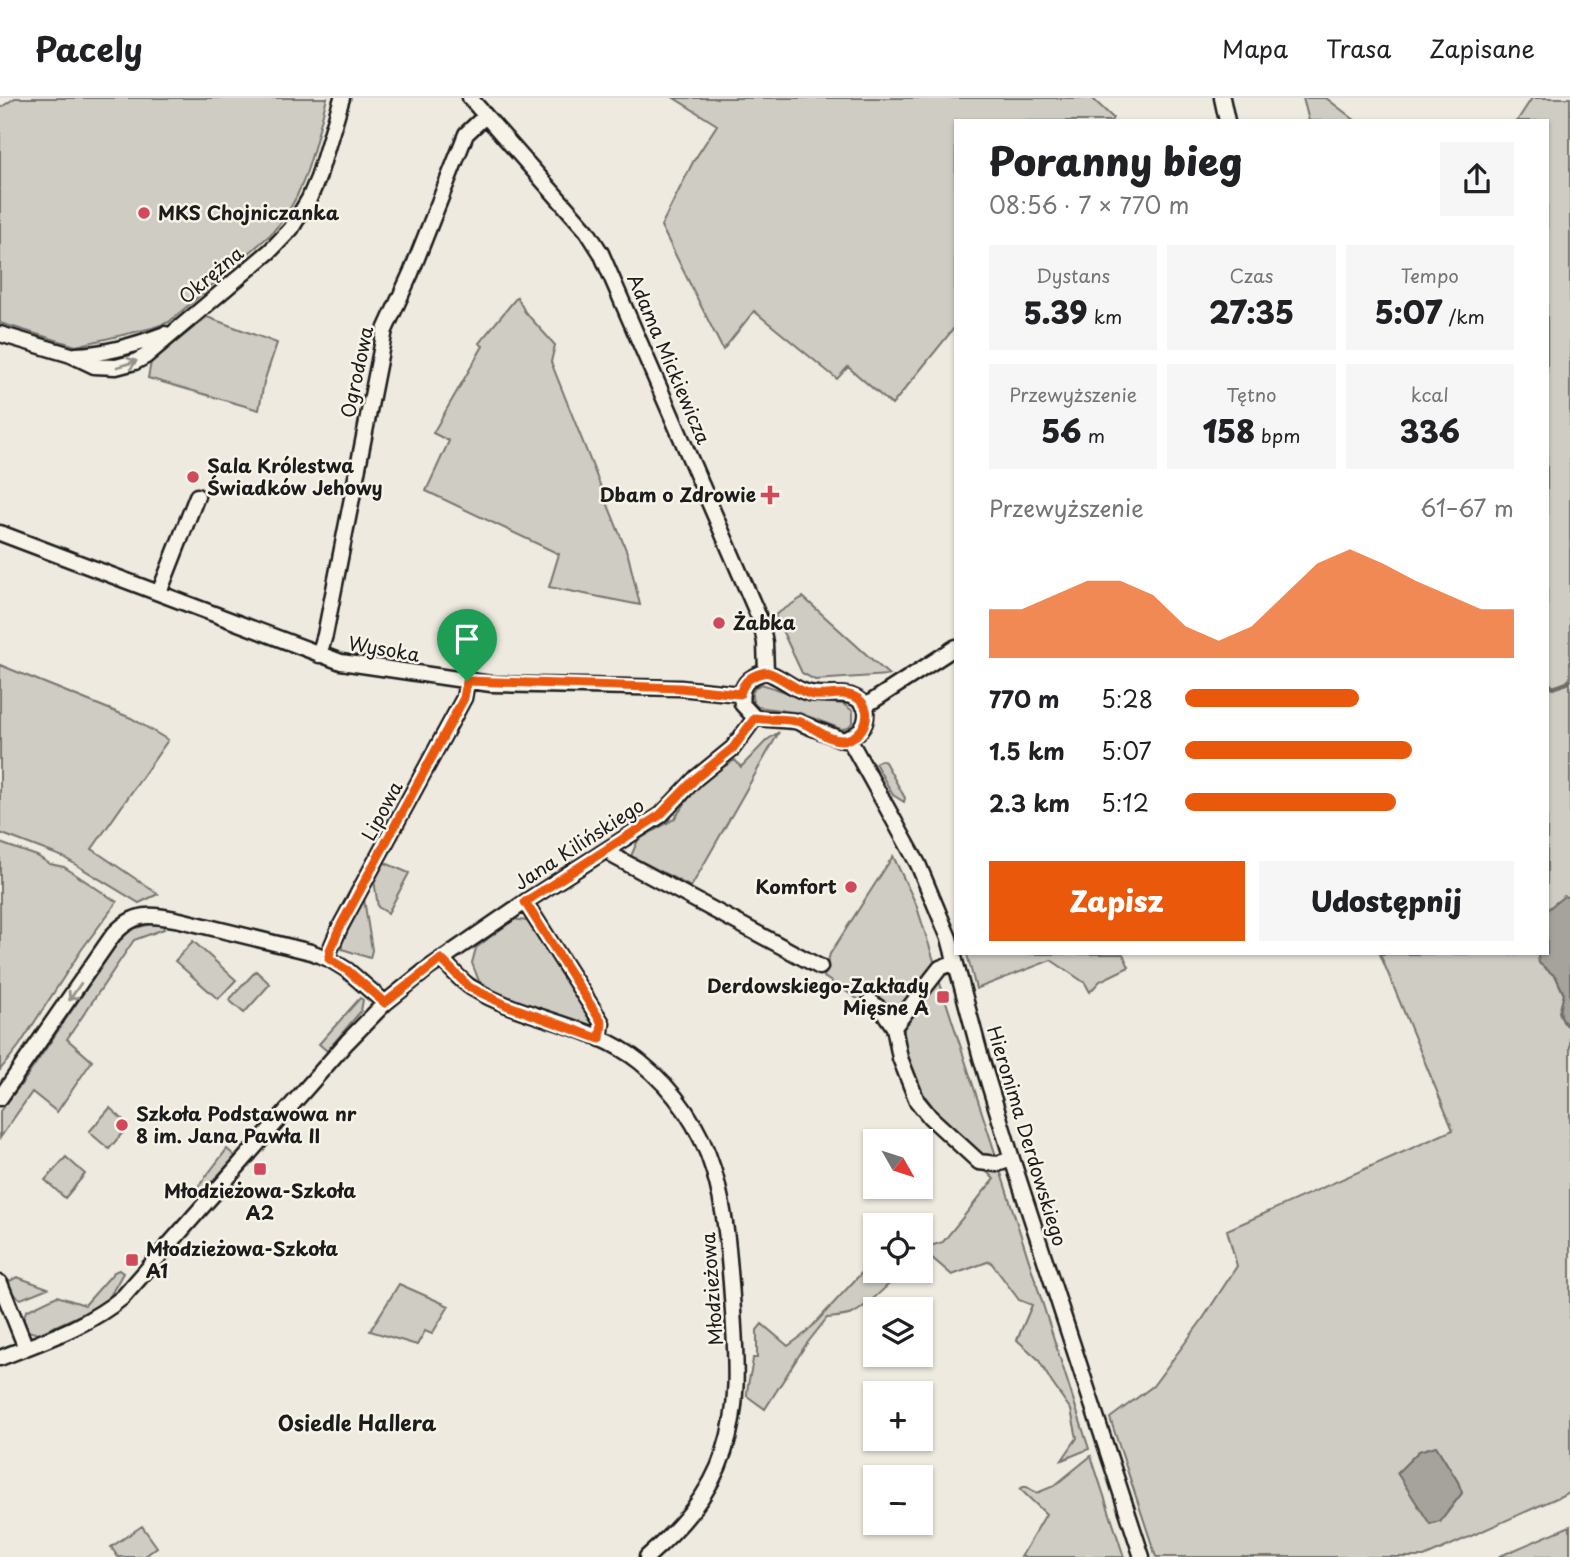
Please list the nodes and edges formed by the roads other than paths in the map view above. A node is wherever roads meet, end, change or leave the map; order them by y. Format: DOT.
graph roads {
  1 [pos="342,98"];
  2 [pos="470,98"];
  3 [pos="1222,98"];
  4 [pos="485,116"];
  5 [pos="1227,119"];
  6 [pos="0,334"];
  7 [pos="197,496"];
  8 [pos="0,533"];
  9 [pos="159,593"];
  10 [pos="954,647"];
  11 [pos="319,655"];
  12 [pos="766,672"];
  13 [pos="467,681"];
  14 [pos="740,694"];
  15 [pos="865,706"];
  16 [pos="755,718"];
  17 [pos="849,739"];
  18 [pos="610,848"];
  19 [pos="525,902"];
  20 [pos="329,959"];
  21 [pos="441,959"];
  22 [pos="955,962"];
  23 [pos="820,967"];
  24 [pos="870,1001"];
  25 [pos="385,1003"];
  26 [pos="894,1027"];
  27 [pos="600,1039"];
  28 [pos="0,1098"];
  29 [pos="1012,1159"];
  30 [pos="0,1283"];
  31 [pos="26,1348"];
  32 [pos="0,1358"];
  33 [pos="647,1557"];
  34 [pos="1142,1557"];
  1 -- 6 [label="street, Okrężna"];
  2 -- 4 [label="street, Adama Mickiewicza"];
  3 -- 5 [label="street"];
  4 -- 11 [label="street, Ogrodowa"];
  4 -- 12 [label="street, Adama Mickiewicza"];
  7 -- 9 [label="street"];
  8 -- 9 [label="street, Wysoka"];
  9 -- 11 [label="street, Wysoka"];
  10 -- 15 [label="street"];
  11 -- 13 [label="street, Wysoka"];
  12 -- 14 [label="street"];
  12 -- 15 [label="street"];
  13 -- 14 [label="street, Wysoka"];
  13 -- 20 [label="street, Lipowa"];
  14 -- 16 [label="street"];
  15 -- 17 [label="street"];
  16 -- 17 [label="street"];
  16 -- 18 [label="street, Jana Kilińskiego"];
  17 -- 22 [label="street, Hieronima Derdowskiego"];
  18 -- 19 [label="street, Jana Kilińskiego"];
  18 -- 23 [label="street"];
  19 -- 21 [label="street, Jana Kilińskiego"];
  19 -- 27 [label="street"];
  20 -- 25 [label="street"];
  20 -- 28 [label="street, one-way"];
  21 -- 25 [label="street"];
  21 -- 27 [label="street, Młodzieżowa"];
  22 -- 26 [label="street"];
  22 -- 29 [label="street, Hieronima Derdowskiego"];
  24 -- 26 [label="street"];
  25 -- 31 [label="street"];
  26 -- 29 [label="street"];
  27 -- 33 [label="street, Młodzieżowa"];
  29 -- 34 [label="street, Hieronima Derdowskiego"];
  30 -- 31 [label="street"];
  31 -- 32 [label="street"];
}
